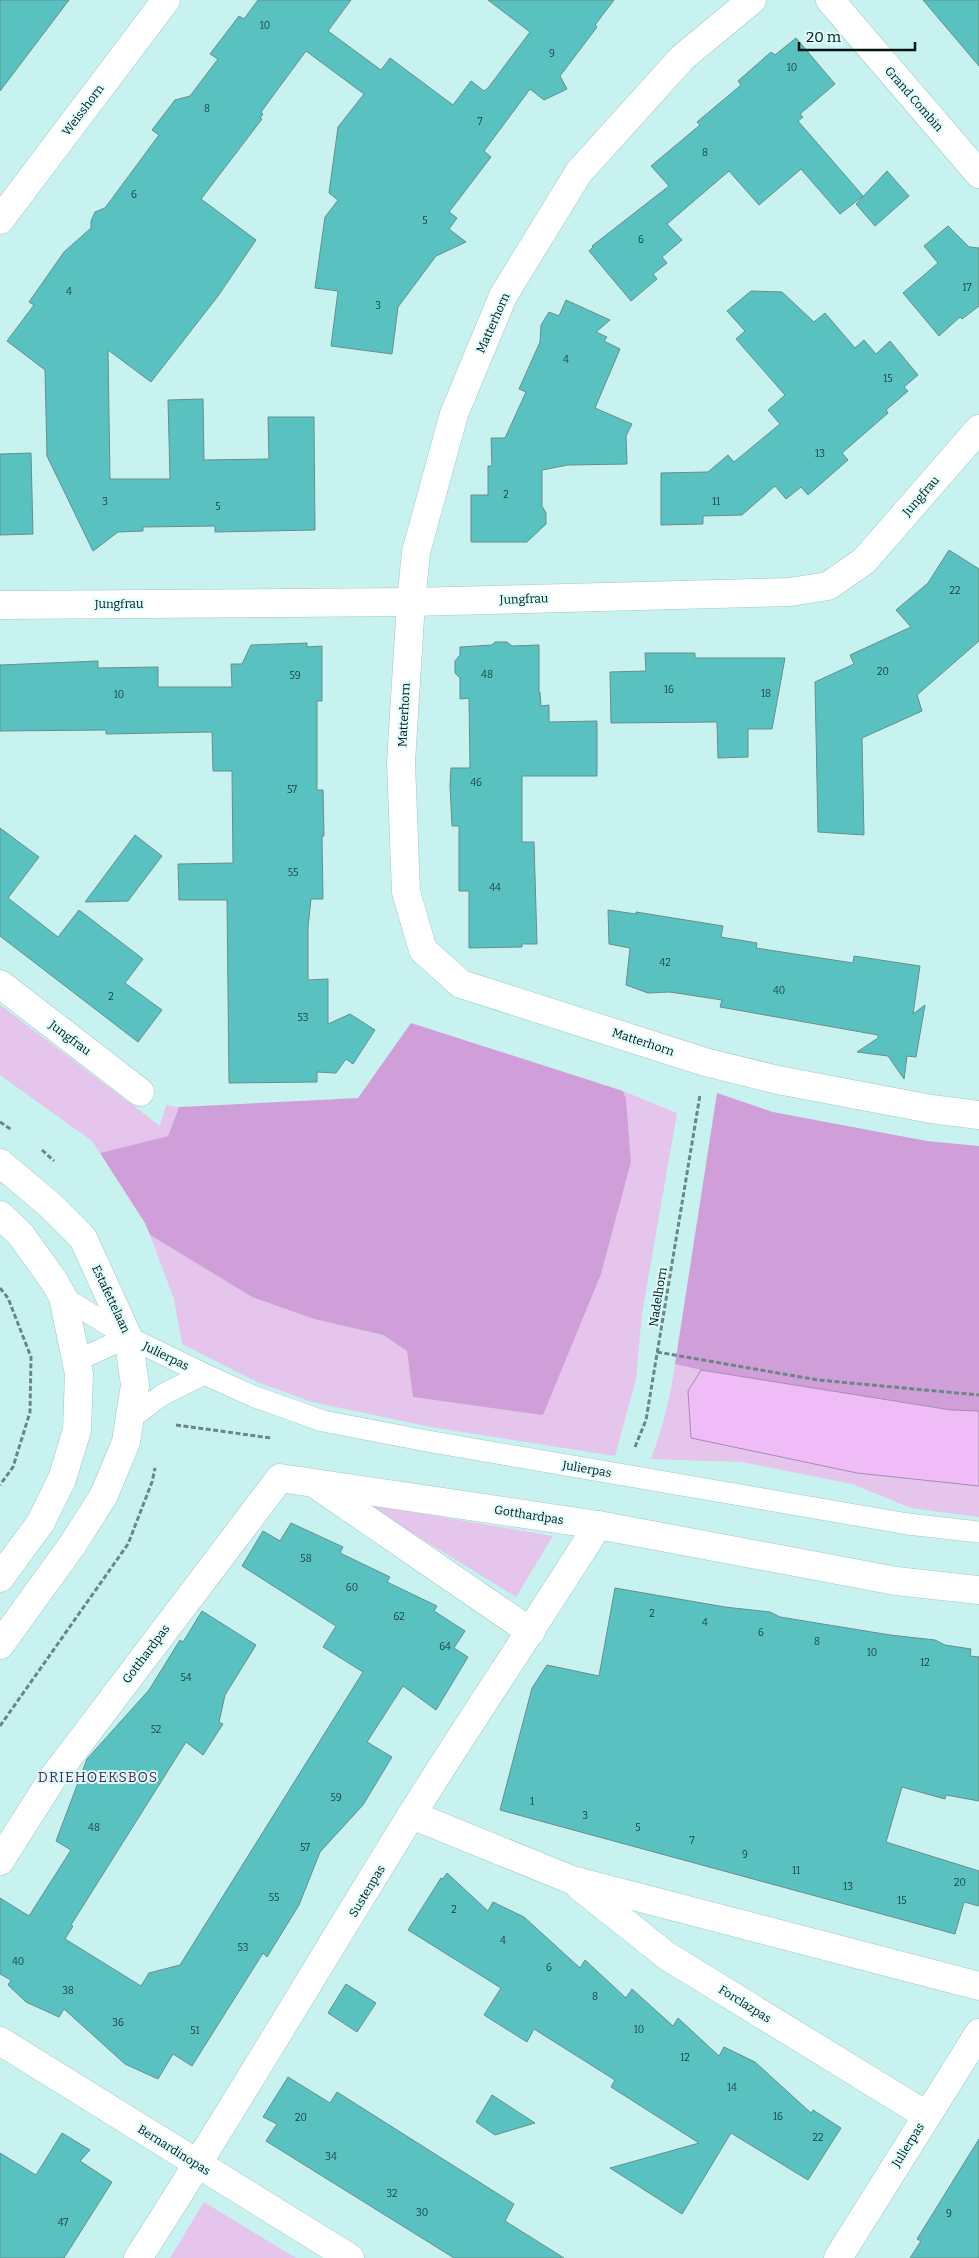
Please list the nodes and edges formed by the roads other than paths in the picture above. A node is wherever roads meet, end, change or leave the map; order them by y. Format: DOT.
graph roads {
  1 [pos="166,0"];
  2 [pos="752,0"];
  3 [pos="830,0"];
  4 [pos="979,174"];
  5 [pos="0,220"];
  6 [pos="979,429"];
  7 [pos="411,602"];
  8 [pos="0,605"];
  9 [pos="0,984"];
  10 [pos="140,1092"];
  11 [pos="979,1115"];
  12 [pos="0,1163"];
  13 [pos="0,1215"];
  14 [pos="63,1297"];
  15 [pos="128,1337"];
  16 [pos="76,1361"];
  17 [pos="204,1374"];
  18 [pos="129,1420"];
  19 [pos="312,1481"];
  20 [pos="598,1525"];
  21 [pos="979,1532"];
  22 [pos="0,1578"];
  23 [pos="979,1590"];
  24 [pos="531,1632"];
  25 [pos="0,1645"];
  26 [pos="412,1815"];
  27 [pos="0,1861"];
  28 [pos="572,1880"];
  29 [pos="979,1986"];
  30 [pos="979,2034"];
  31 [pos="0,2041"];
  32 [pos="926,2115"];
  33 [pos="198,2165"];
  34 [pos="138,2258"];
  35 [pos="350,2258"];
  36 [pos="838,2258"];
  1 -- 5 [label="street, Weisshorn"];
  2 -- 7 [label="street, Matterhorn"];
  3 -- 4 [label="street, Grand Combin"];
  6 -- 7 [label="street, Jungfrau"];
  7 -- 8 [label="street, Jungfrau"];
  7 -- 11 [label="street, Matterhorn"];
  9 -- 10 [label="street, Jungfrau"];
  12 -- 15 [label="street, Estafettelaan"];
  13 -- 14 [label="street"];
  14 -- 15 [label="lane, Julierpas"];
  14 -- 16 [label="street"];
  15 -- 16 [label="lane, Julierpas"];
  15 -- 17 [label="lane, Julierpas"];
  15 -- 18 [label="street, Estafettelaan"];
  16 -- 22 [label="street"];
  17 -- 18 [label="lane, Julierpas"];
  17 -- 21 [label="lane, Julierpas"];
  18 -- 25 [label="street, Estafettelaan"];
  19 -- 20 [label="street, Gotthardpas"];
  19 -- 24 [label="street, Gotthardpas"];
  19 -- 27 [label="street, Gotthardpas"];
  20 -- 23 [label="street"];
  20 -- 24 [label="street, Sustenpas"];
  24 -- 26 [label="street, Sustenpas"];
  26 -- 28 [label="street, Forclazpas"];
  26 -- 33 [label="street, Sustenpas"];
  28 -- 29 [label="street, Forclazpas"];
  28 -- 32 [label="street, Forclazpas"];
  30 -- 32 [label="street, Julierpas"];
  31 -- 33 [label="street, Bernardinopas"];
  32 -- 36 [label="street, Julierpas"];
  33 -- 34 [label="street, Sustenpas"];
  33 -- 35 [label="street, Bernardinopas"];
}
